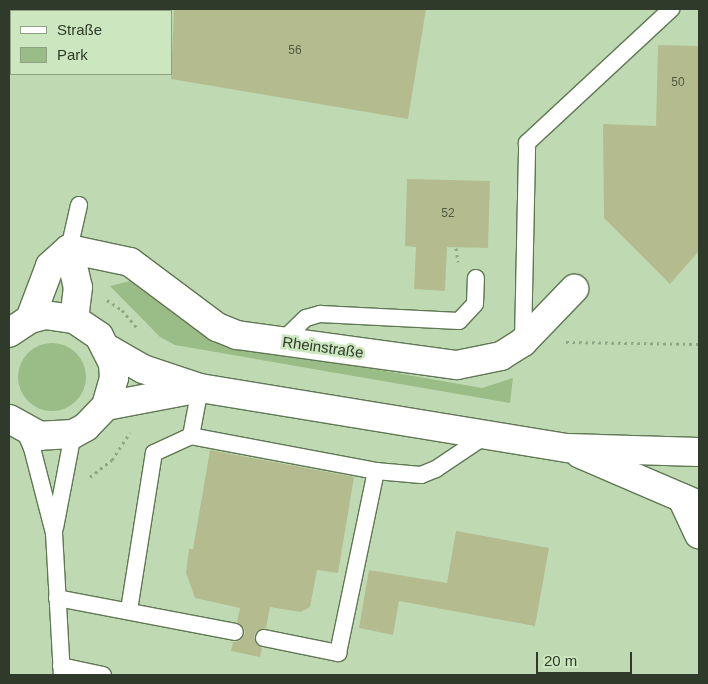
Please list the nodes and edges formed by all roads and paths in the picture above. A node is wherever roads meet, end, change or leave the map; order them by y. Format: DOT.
graph roads {
  1 [pos="671,9"];
  2 [pos="80,205"];
  3 [pos="69,249"];
  4 [pos="476,278"];
  5 [pos="574,289"];
  6 [pos="74,319"];
  7 [pos="20,326"];
  8 [pos="282,341"];
  9 [pos="523,342"];
  10 [pos="699,344"];
  11 [pos="108,349"];
  12 [pos="200,388"];
  13 [pos="106,406"];
  14 [pos="17,424"];
  15 [pos="73,434"];
  16 [pos="488,434"];
  17 [pos="191,436"];
  18 [pos="568,448"];
  19 [pos="699,452"];
  20 [pos="376,471"];
  21 [pos="691,502"];
  22 [pos="54,532"];
  23 [pos="699,534"];
  24 [pos="57,598"];
  25 [pos="128,610"];
  26 [pos="235,632"];
  27 [pos="264,638"];
  28 [pos="62,670"];
  29 [pos="103,675"];
  1 -- 9 [label="lane"];
  2 -- 3 [label="lane"];
  3 -- 6 [label="main road"];
  3 -- 7 [label="main road"];
  3 -- 8 [label="main road, Rheinstraße"];
  4 -- 8 [label="lane"];
  5 -- 9 [label="main road, Rheinstraße"];
  6 -- 7 [label="main road"];
  6 -- 11 [label="main road"];
  8 -- 9 [label="main road, Rheinstraße"];
  9 -- 10 [label="path"];
  11 -- 12 [label="main road"];
  11 -- 13 [label="main road"];
  12 -- 13 [label="main road"];
  12 -- 16 [label="main road"];
  12 -- 17 [label="lane"];
  13 -- 15 [label="main road"];
  14 -- 15 [label="main road"];
  14 -- 22 [label="lane"];
  15 -- 22 [label="lane"];
  16 -- 18 [label="main road"];
  16 -- 20 [label="lane"];
  17 -- 20 [label="lane"];
  17 -- 25 [label="lane"];
  18 -- 19 [label="main road"];
  18 -- 21 [label="main road"];
  20 -- 27 [label="lane"];
  21 -- 23 [label="main road"];
  22 -- 24 [label="lane"];
  24 -- 25 [label="lane"];
  24 -- 28 [label="lane"];
  25 -- 26 [label="lane"];
  28 -- 29 [label="lane"];
}
